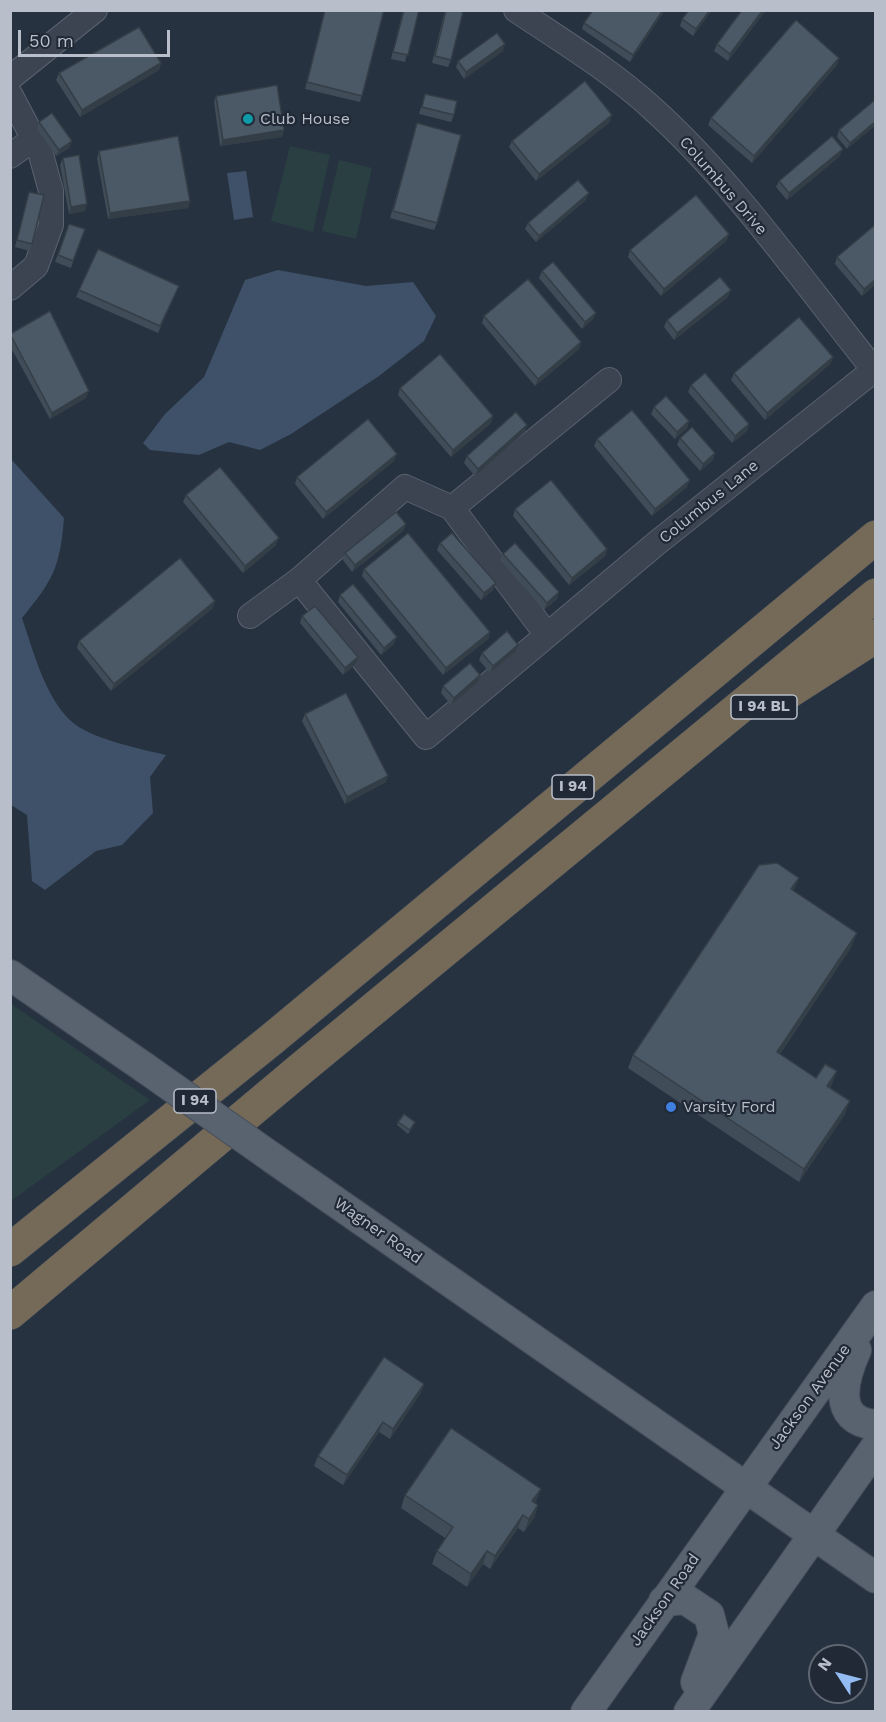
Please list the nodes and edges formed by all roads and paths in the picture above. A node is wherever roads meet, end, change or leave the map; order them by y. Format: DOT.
graph roads {
  1 [pos="95,10"];
  2 [pos="516,10"];
  3 [pos="10,78"];
  4 [pos="10,94"];
  5 [pos="34,138"];
  6 [pos="10,156"];
  7 [pos="10,288"];
  8 [pos="874,370"];
  9 [pos="609,380"];
  10 [pos="452,508"];
  11 [pos="876,537"];
  12 [pos="299,580"];
  13 [pos="876,596"];
  14 [pos="250,616"];
  15 [pos="547,636"];
  16 [pos="876,636"];
  17 [pos="652,778"];
  18 [pos="10,975"];
  19 [pos="10,1250"];
  20 [pos="876,1307"];
  21 [pos="10,1313"];
  22 [pos="876,1425"];
  23 [pos="876,1447"];
  24 [pos="744,1489"];
  25 [pos="813,1536"];
  26 [pos="876,1578"];
  27 [pos="664,1601"];
  28 [pos="586,1712"];
  29 [pos="681,1712"];
  30 [pos="689,1712"];
  1 -- 3 [label="street"];
  2 -- 8 [label="street, Columbus Drive"];
  4 -- 5 [label="street"];
  5 -- 6 [label="street"];
  5 -- 7 [label="street"];
  8 -- 15 [label="street, Columbus Lane"];
  9 -- 10 [label="street"];
  10 -- 12 [label="street"];
  10 -- 15 [label="street"];
  11 -- 19 [label="highway, I 94"];
  12 -- 14 [label="street"];
  12 -- 15 [label="street, Columbus Lane"];
  13 -- 17 [label="highway, I 94"];
  16 -- 17 [label="highway, I 94 BL"];
  17 -- 21 [label="highway, I 94"];
  18 -- 24 [label="main road, Wagner Road, bridge"];
  20 -- 22 [label="main road"];
  20 -- 24 [label="main road, Jackson Avenue"];
  23 -- 25 [label="main road"];
  24 -- 25 [label="main road, Wagner Road"];
  24 -- 27 [label="main road, Jackson Road"];
  25 -- 26 [label="main road, Wagner Road"];
  25 -- 30 [label="main road"];
  27 -- 28 [label="main road, Jackson Road"];
  27 -- 29 [label="main road"];
}
